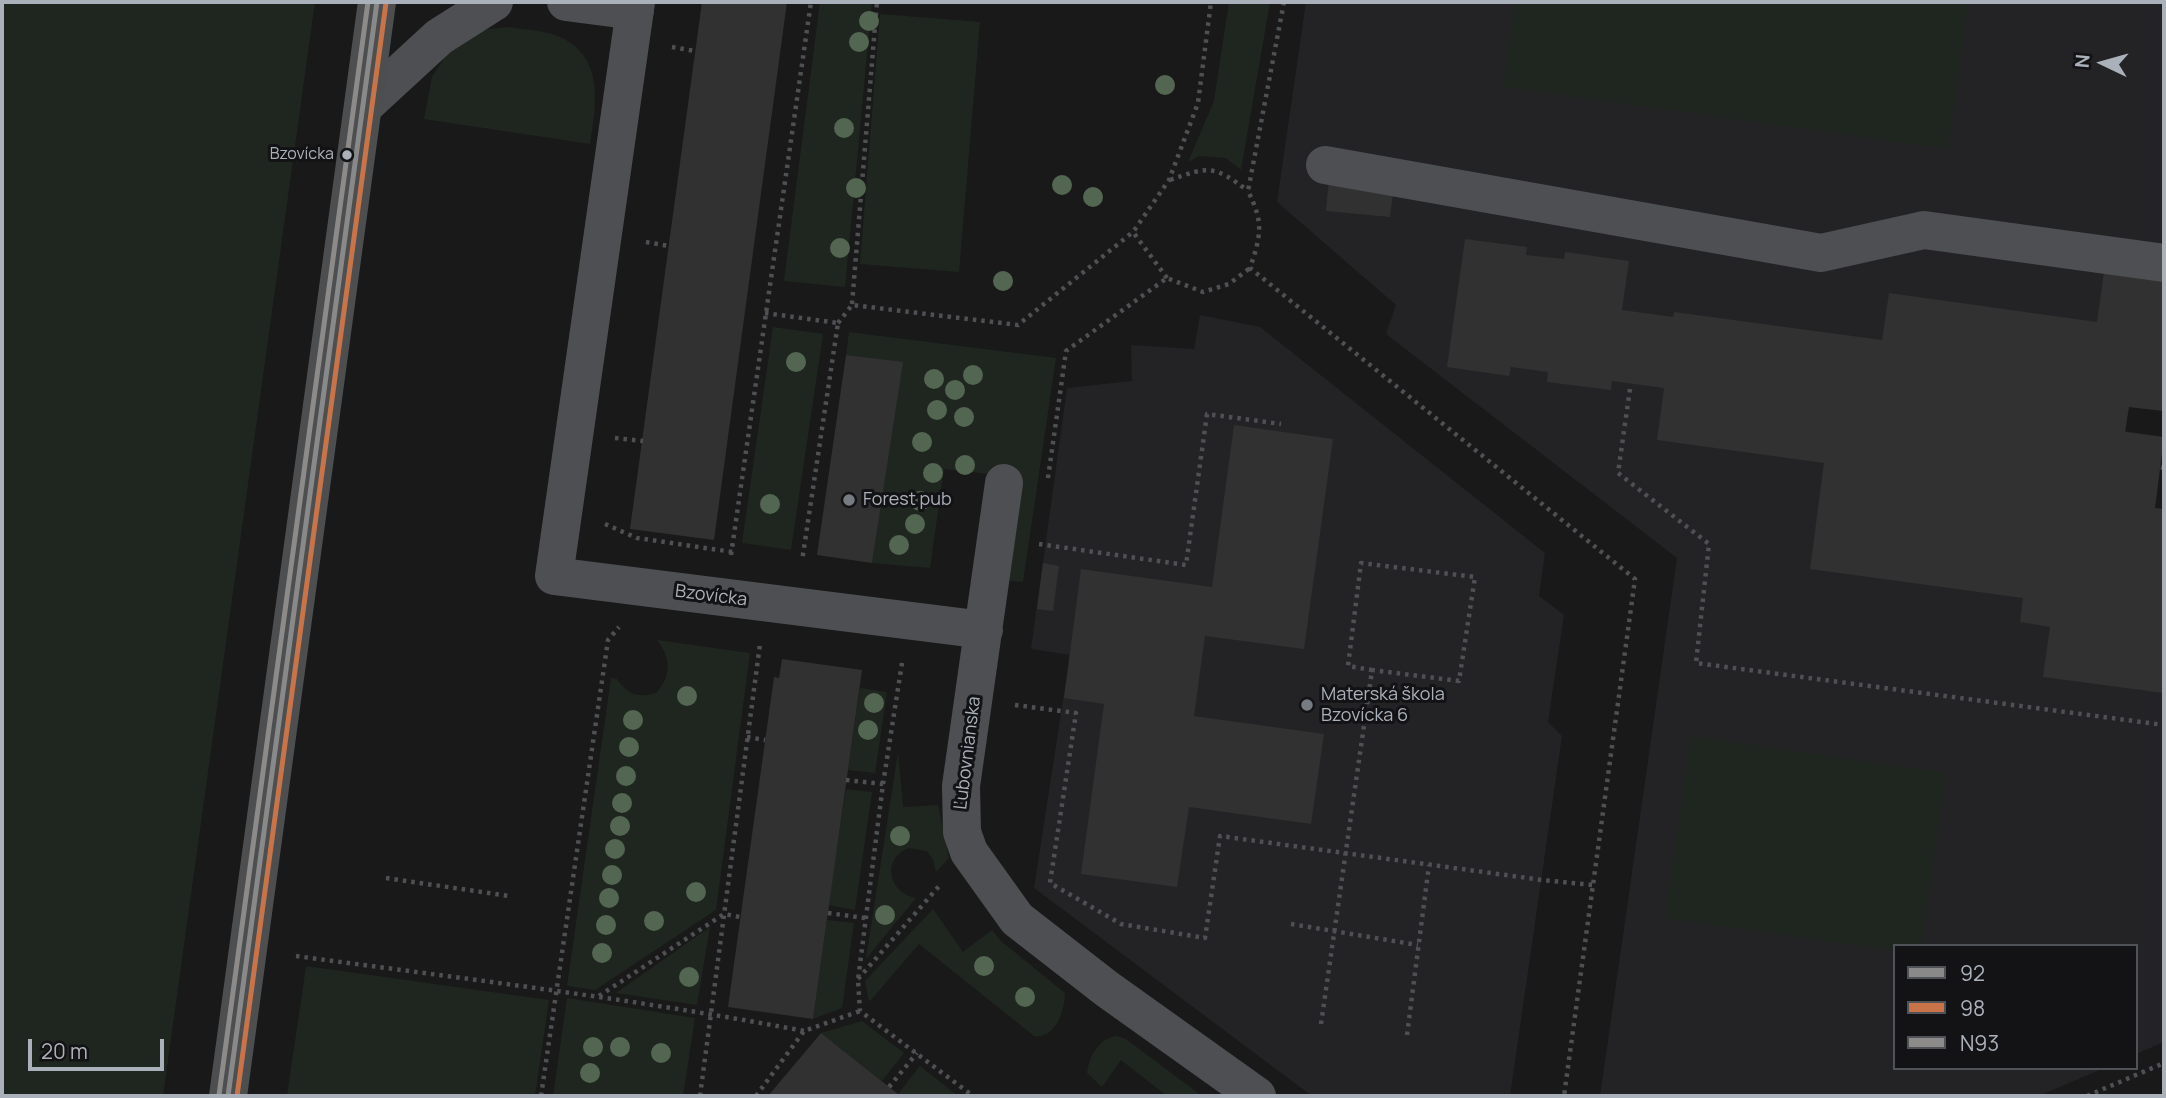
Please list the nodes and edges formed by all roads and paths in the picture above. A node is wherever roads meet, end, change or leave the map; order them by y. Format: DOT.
graph roads {
  1 [pos="377,2"];
  2 [pos="494,2"];
  3 [pos="566,2"];
  4 [pos="811,2"];
  5 [pos="877,2"];
  6 [pos="1211,2"];
  7 [pos="1284,2"];
  8 [pos="635,6"];
  9 [pos="670,36"];
  10 [pos="695,51"];
  11 [pos="363,107"];
  12 [pos="1325,165"];
  13 [pos="1169,180"];
  14 [pos="1248,191"];
  15 [pos="1133,232"];
  16 [pos="641,241"];
  17 [pos="669,246"];
  18 [pos="2164,263"];
  19 [pos="1250,268"];
  20 [pos="1167,278"];
  21 [pos="852,304"];
  22 [pos="765,313"];
  23 [pos="838,323"];
  24 [pos="1630,389"];
  25 [pos="1281,424"];
  26 [pos="616,425"];
  27 [pos="614,438"];
  28 [pos="643,441"];
  29 [pos="612,450"];
  30 [pos="1004,483"];
  31 [pos="1046,489"];
  32 [pos="602,523"];
  33 [pos="1041,530"];
  34 [pos="1039,544"];
  35 [pos="731,551"];
  36 [pos="743,553"];
  37 [pos="1037,556"];
  38 [pos="790,559"];
  39 [pos="802,561"];
  40 [pos="815,563"];
  41 [pos="725,598"];
  42 [pos="623,624"];
  43 [pos="984,630"];
  44 [pos="902,659"];
  45 [pos="979,669"];
  46 [pos="1372,670"];
  47 [pos="1014,704"];
  48 [pos="1012,717"];
  49 [pos="2164,725"];
  50 [pos="747,737"];
  51 [pos="765,740"];
  52 [pos="846,780"];
  53 [pos="883,784"];
  54 [pos="969,852"];
  55 [pos="1346,854"];
  56 [pos="1429,865"];
  57 [pos="386,878"];
  58 [pos="1593,885"];
  59 [pos="509,896"];
  60 [pos="828,913"];
  61 [pos="724,914"];
  62 [pos="740,917"];
  63 [pos="865,918"];
  64 [pos="1291,924"];
  65 [pos="1334,931"];
  66 [pos="1418,945"];
  67 [pos="296,956"];
  68 [pos="858,980"];
  69 [pos="557,990"];
  70 [pos="598,997"];
  71 [pos="859,1011"];
  72 [pos="710,1013"];
  73 [pos="1321,1024"];
  74 [pos="804,1031"];
  75 [pos="1407,1035"];
  76 [pos="917,1053"];
  77 [pos="2164,1063"];
  78 [pos="889,1087"];
  79 [pos="228,1096"];
  80 [pos="541,1096"];
  81 [pos="700,1096"];
  82 [pos="756,1096"];
  83 [pos="973,1096"];
  84 [pos="1257,1096"];
  85 [pos="1564,1096"];
  86 [pos="2087,1096"];
  1 -- 11 [label="street"];
  2 -- 11 [label="street"];
  3 -- 8 [label="street"];
  4 -- 22 [label="path"];
  5 -- 21 [label="path"];
  6 -- 13 [label="path"];
  7 -- 14 [label="path"];
  8 -- 41 [label="street, Bzovícka"];
  9 -- 10 [label="path"];
  11 -- 79 [label="street"];
  12 -- 18 [label="street"];
  13 -- 14 [label="path"];
  13 -- 15 [label="path"];
  14 -- 19 [label="path"];
  15 -- 20 [label="path"];
  15 -- 21 [label="path"];
  16 -- 17 [label="path"];
  19 -- 20 [label="path"];
  19 -- 58 [label="path"];
  20 -- 31 [label="path"];
  21 -- 23 [label="path"];
  22 -- 23 [label="path"];
  22 -- 35 [label="path"];
  23 -- 39 [label="path"];
  24 -- 49 [label="path"];
  25 -- 34 [label="path"];
  26 -- 27 [label="path"];
  27 -- 28 [label="path"];
  27 -- 29 [label="path"];
  30 -- 43 [label="street, Ľubovnianska"];
  32 -- 35 [label="path"];
  33 -- 34 [label="path"];
  34 -- 37 [label="path"];
  35 -- 36 [label="path"];
  35 -- 41 [label="path"];
  38 -- 39 [label="path"];
  39 -- 40 [label="path"];
  41 -- 43 [label="street, Bzovícka"];
  41 -- 50 [label="path"];
  42 -- 69 [label="path"];
  43 -- 45 [label="street, Ľubovnianska"];
  44 -- 53 [label="path"];
  45 -- 47 [label="path"];
  45 -- 54 [label="street, Ľubovnianska"];
  46 -- 46 [label="path"];
  46 -- 55 [label="path"];
  47 -- 48 [label="path"];
  47 -- 55 [label="path"];
  50 -- 51 [label="path"];
  50 -- 61 [label="path"];
  52 -- 53 [label="path"];
  53 -- 63 [label="path"];
  54 -- 68 [label="path"];
  54 -- 84 [label="street, Ľubovnianska"];
  55 -- 56 [label="path"];
  55 -- 65 [label="path"];
  56 -- 58 [label="path"];
  56 -- 66 [label="path"];
  57 -- 59 [label="path"];
  58 -- 85 [label="path"];
  60 -- 63 [label="path"];
  61 -- 62 [label="path"];
  61 -- 70 [label="path"];
  61 -- 72 [label="path"];
  63 -- 68 [label="path"];
  64 -- 65 [label="path"];
  65 -- 66 [label="path"];
  65 -- 73 [label="path"];
  66 -- 75 [label="path"];
  67 -- 69 [label="path"];
  68 -- 71 [label="path"];
  69 -- 70 [label="path"];
  69 -- 80 [label="path"];
  70 -- 72 [label="path"];
  71 -- 74 [label="path"];
  71 -- 76 [label="path"];
  72 -- 74 [label="path"];
  72 -- 81 [label="path"];
  74 -- 82 [label="path"];
  76 -- 78 [label="path"];
  76 -- 83 [label="path"];
  77 -- 86 [label="path"];
}
